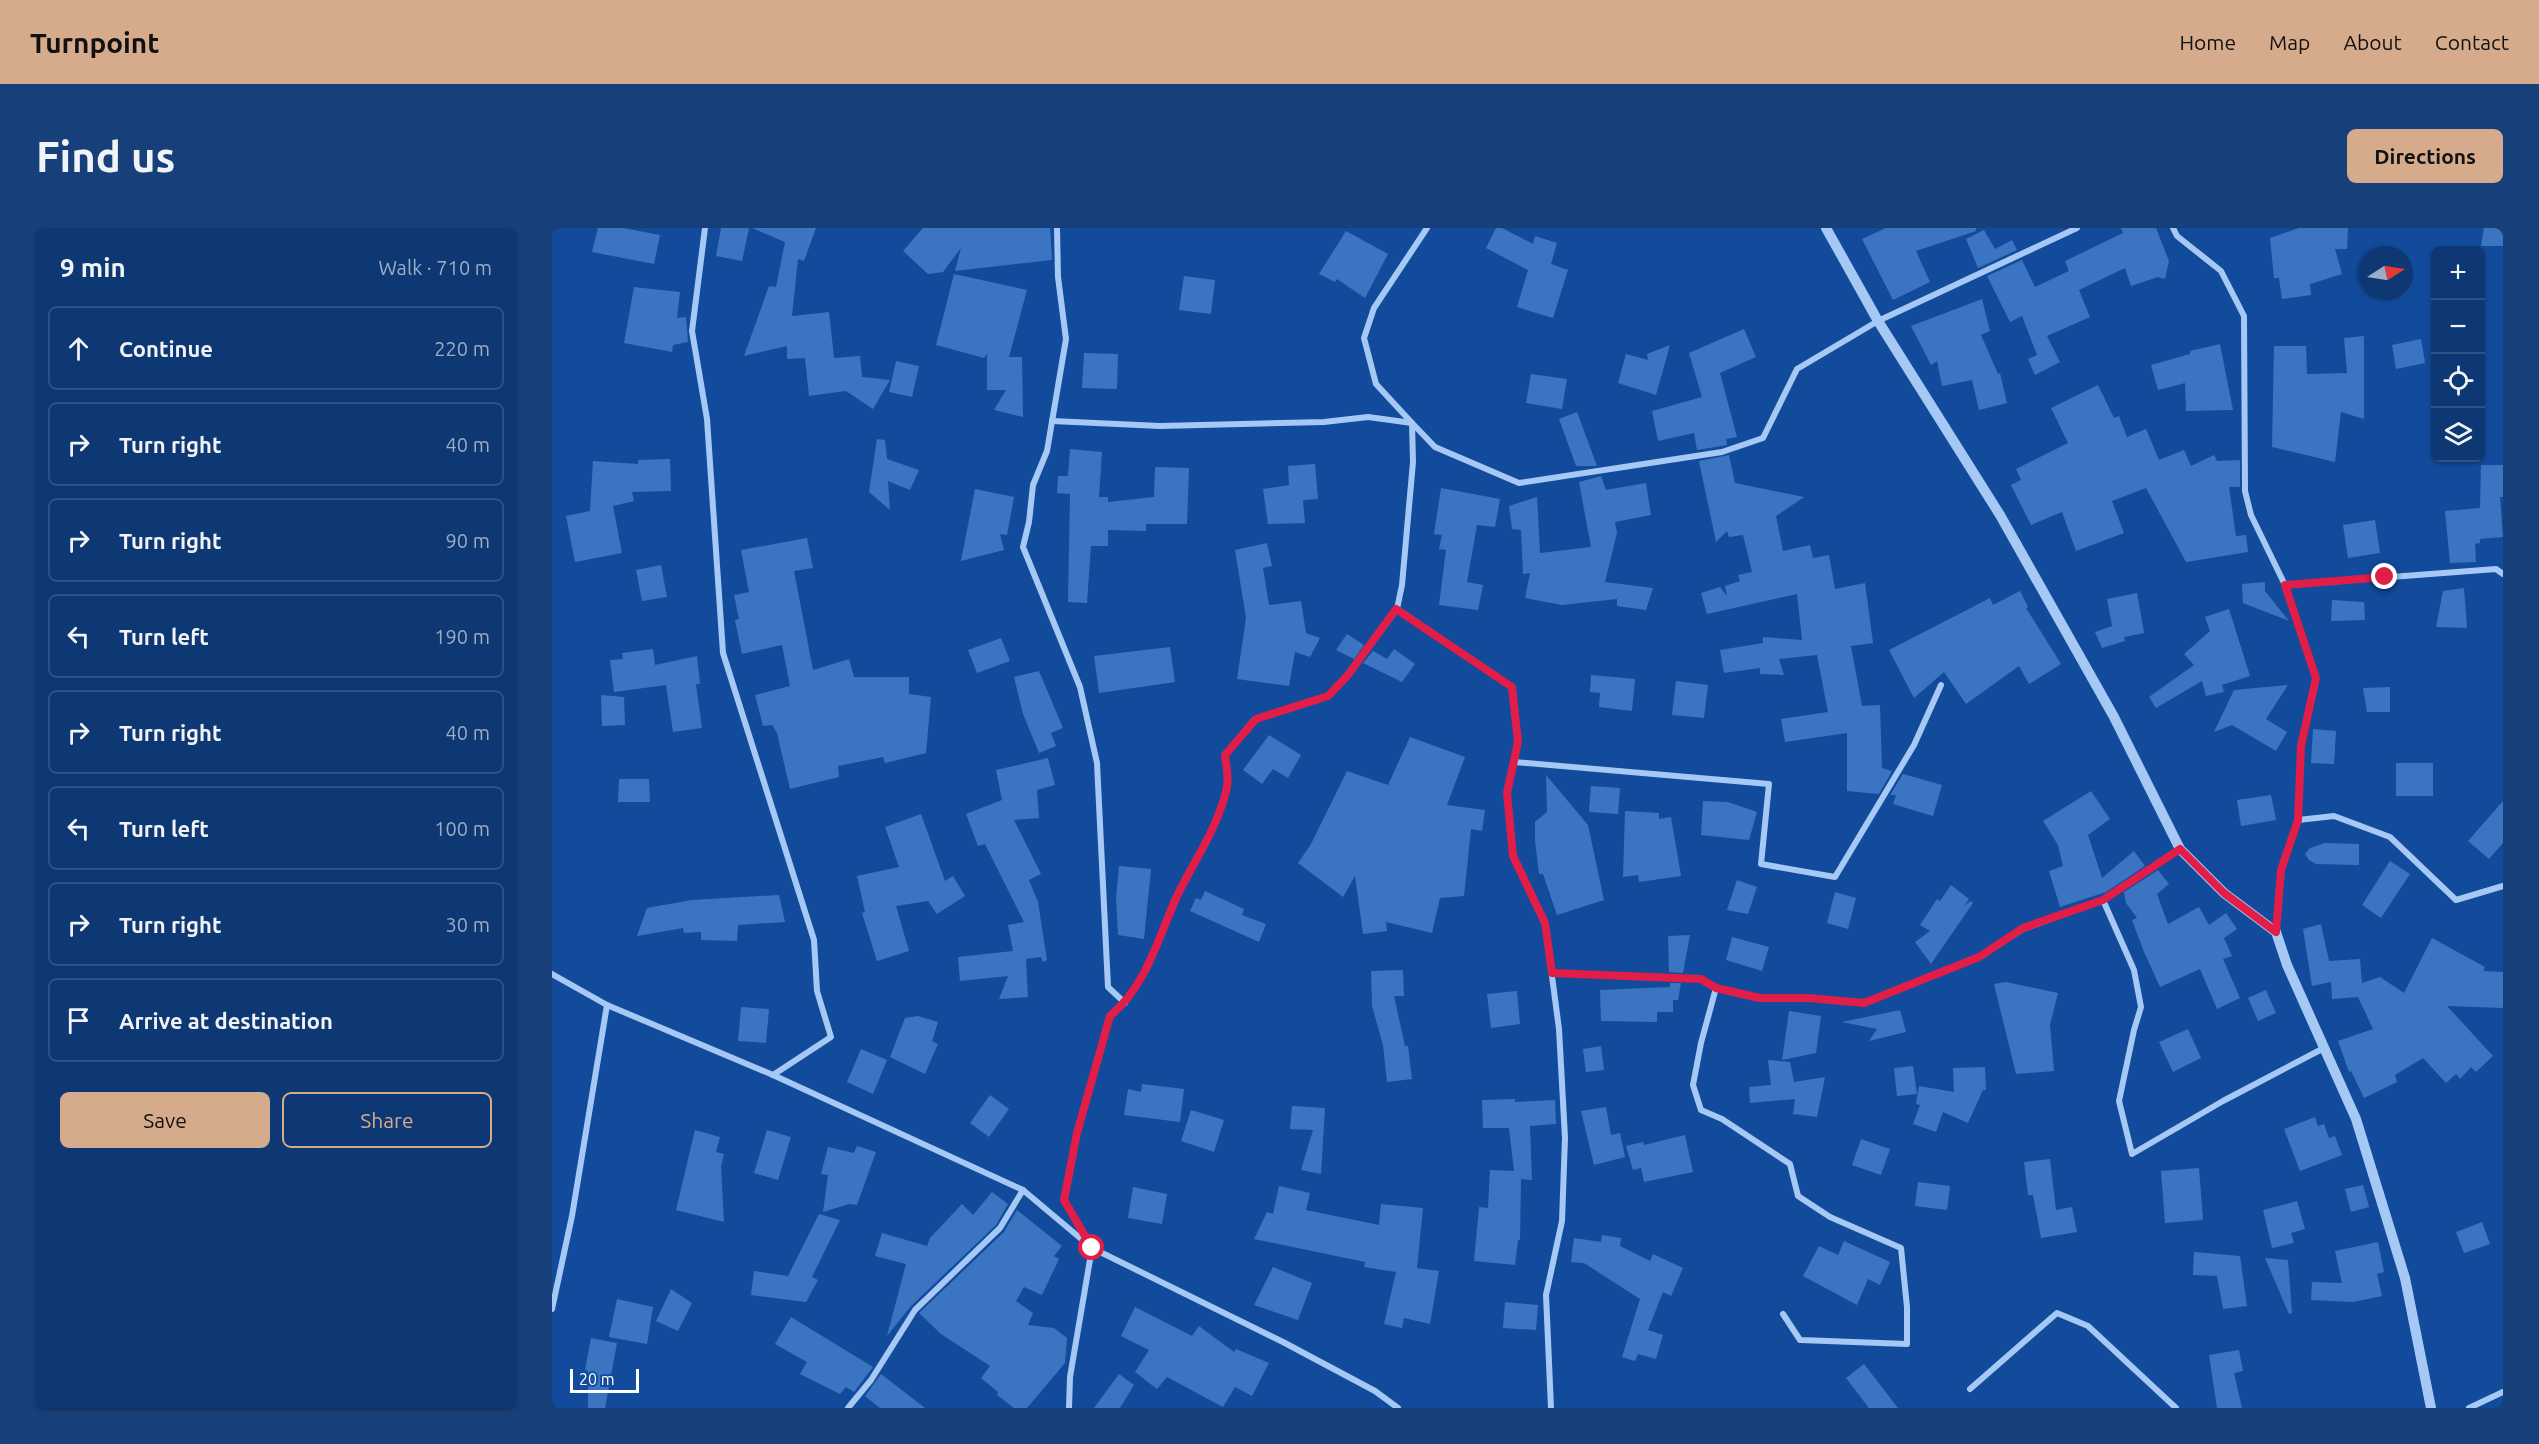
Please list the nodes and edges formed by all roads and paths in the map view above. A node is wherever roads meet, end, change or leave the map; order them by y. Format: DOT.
graph roads {
  1 [pos="705,228"];
  2 [pos="1058,228"];
  3 [pos="1427,228"];
  4 [pos="1826,228"];
  5 [pos="2077,228"];
  6 [pos="2173,228"];
  7 [pos="1878,321"];
  8 [pos="1052,421"];
  9 [pos="1413,423"];
  10 [pos="2503,574"];
  11 [pos="2285,585"];
  12 [pos="1396,609"];
  13 [pos="1941,685"];
  14 [pos="1514,762"];
  15 [pos="2298,820"];
  16 [pos="2180,849"];
  17 [pos="2503,886"];
  18 [pos="2103,900"];
  19 [pos="2276,932"];
  20 [pos="1552,973"];
  21 [pos="552,974"];
  22 [pos="1716,988"];
  23 [pos="1125,1003"];
  24 [pos="607,1005"];
  25 [pos="2324,1048"];
  26 [pos="773,1075"];
  27 [pos="1023,1190"];
  28 [pos="1092,1248"];
  29 [pos="552,1309"];
  30 [pos="1783,1314"];
  31 [pos="1970,1389"];
  32 [pos="2503,1392"];
  33 [pos="848,1408"];
  34 [pos="1069,1408"];
  35 [pos="1398,1408"];
  36 [pos="1551,1408"];
  37 [pos="2176,1408"];
  38 [pos="2431,1408"];
  39 [pos="2469,1408"];
  1 -- 26 [label="street"];
  2 -- 8 [label="street"];
  3 -- 9 [label="street"];
  4 -- 7 [label="street"];
  5 -- 7 [label="street"];
  6 -- 11 [label="street"];
  7 -- 9 [label="street"];
  7 -- 16 [label="street"];
  8 -- 9 [label="street"];
  8 -- 23 [label="street"];
  9 -- 12 [label="street"];
  10 -- 11 [label="street"];
  11 -- 15 [label="street"];
  12 -- 14 [label="street"];
  12 -- 23 [label="street"];
  13 -- 14 [label="street"];
  14 -- 20 [label="street"];
  15 -- 17 [label="street"];
  15 -- 19 [label="street"];
  16 -- 18 [label="street"];
  16 -- 19 [label="street"];
  18 -- 22 [label="street"];
  18 -- 25 [label="street"];
  19 -- 25 [label="street"];
  20 -- 22 [label="street"];
  20 -- 36 [label="street"];
  21 -- 24 [label="street"];
  22 -- 30 [label="street"];
  23 -- 28 [label="street"];
  24 -- 26 [label="street"];
  24 -- 29 [label="street"];
  25 -- 38 [label="street"];
  26 -- 27 [label="street"];
  27 -- 28 [label="street"];
  27 -- 33 [label="street"];
  28 -- 34 [label="street"];
  28 -- 35 [label="street"];
  31 -- 37 [label="street"];
  32 -- 39 [label="street"];
}
